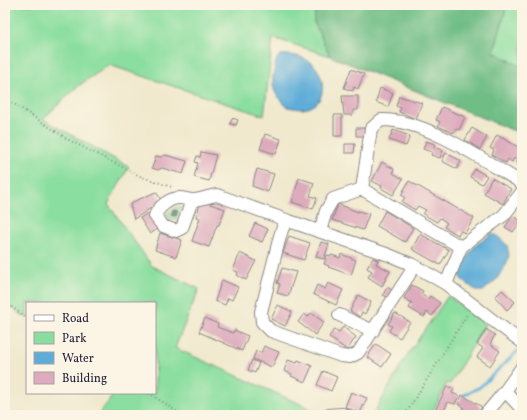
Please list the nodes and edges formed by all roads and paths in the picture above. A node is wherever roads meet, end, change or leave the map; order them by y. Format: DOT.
graph roads {
  1 [pos="5,98"];
  2 [pos="522,185"];
  3 [pos="172,187"];
  4 [pos="362,189"];
  5 [pos="522,192"];
  6 [pos="194,201"];
  7 [pos="517,207"];
  8 [pos="289,221"];
  9 [pos="320,231"];
  10 [pos="461,247"];
  11 [pos="413,265"];
  12 [pos="446,284"];
  13 [pos="5,302"];
  14 [pos="473,305"];
  15 [pos="339,315"];
  16 [pos="26,317"];
  17 [pos="373,331"];
  18 [pos="521,341"];
  19 [pos="522,367"];
  20 [pos="505,391"];
  21 [pos="150,394"];
  22 [pos="522,409"];
  23 [pos="182,415"];
  24 [pos="329,415"];
  25 [pos="345,415"];
  26 [pos="405,415"];
  27 [pos="485,415"];
  1 -- 3 [label="path"];
  2 -- 4 [label="street"];
  4 -- 9 [label="street"];
  4 -- 10 [label="street"];
  5 -- 7 [label="street"];
  6 -- 8 [label="street"];
  7 -- 10 [label="street"];
  8 -- 9 [label="street"];
  8 -- 17 [label="street"];
  9 -- 11 [label="street"];
  10 -- 12 [label="street"];
  11 -- 12 [label="street"];
  11 -- 17 [label="street"];
  12 -- 14 [label="street"];
  13 -- 16 [label="path"];
  14 -- 18 [label="street"];
  14 -- 26 [label="path"];
  15 -- 17 [label="street"];
  19 -- 20 [label="street"];
  20 -- 22 [label="street"];
  20 -- 27 [label="street"];
  21 -- 23 [label="path"];
  24 -- 25 [label="street"];
}
